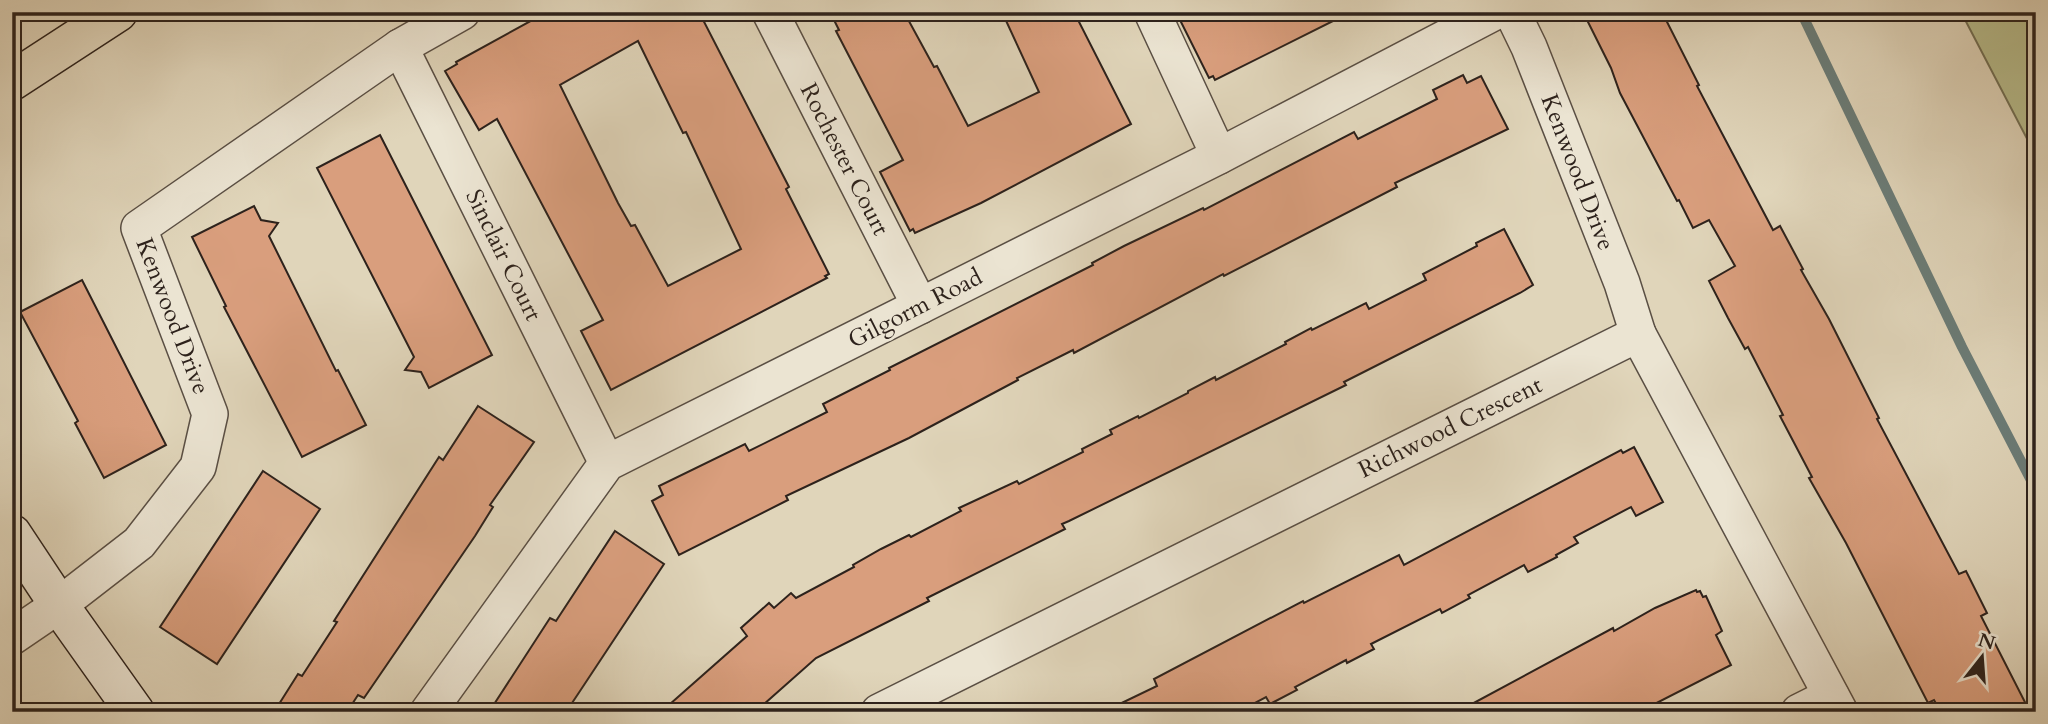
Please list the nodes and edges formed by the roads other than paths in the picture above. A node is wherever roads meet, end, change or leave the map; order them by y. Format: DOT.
graph roads {
  1 [pos="118,12"];
  2 [pos="461,12"];
  3 [pos="770,12"];
  4 [pos="1152,12"];
  5 [pos="1495,12"];
  6 [pos="1512,12"];
  7 [pos="400,47"];
  8 [pos="12,81"];
  9 [pos="1219,156"];
  10 [pos="920,306"];
  11 [pos="1638,334"];
  12 [pos="607,463"];
  13 [pos="12,534"];
  14 [pos="59,605"];
  15 [pos="12,636"];
  16 [pos="1835,704"];
  17 [pos="135,712"];
  18 [pos="428,712"];
  19 [pos="879,712"];
  20 [pos="1799,712"];
  1 -- 8 [label="main road"];
  2 -- 7 [label="street, Kenwood Drive"];
  3 -- 10 [label="street, Rochester Court"];
  4 -- 9 [label="street"];
  5 -- 9 [label="street, Gilgorm Road"];
  6 -- 11 [label="street, Kenwood Drive"];
  7 -- 12 [label="street, Sinclair Court"];
  7 -- 14 [label="street, Kenwood Drive"];
  9 -- 10 [label="street, Gilgorm Road"];
  10 -- 12 [label="street, Gilgorm Road"];
  11 -- 16 [label="street"];
  11 -- 19 [label="street, Richwood Crescent"];
  12 -- 18 [label="street, Gilgorm Road"];
  13 -- 14 [label="street"];
  14 -- 15 [label="street"];
  14 -- 17 [label="street"];
  16 -- 20 [label="street"];
}
